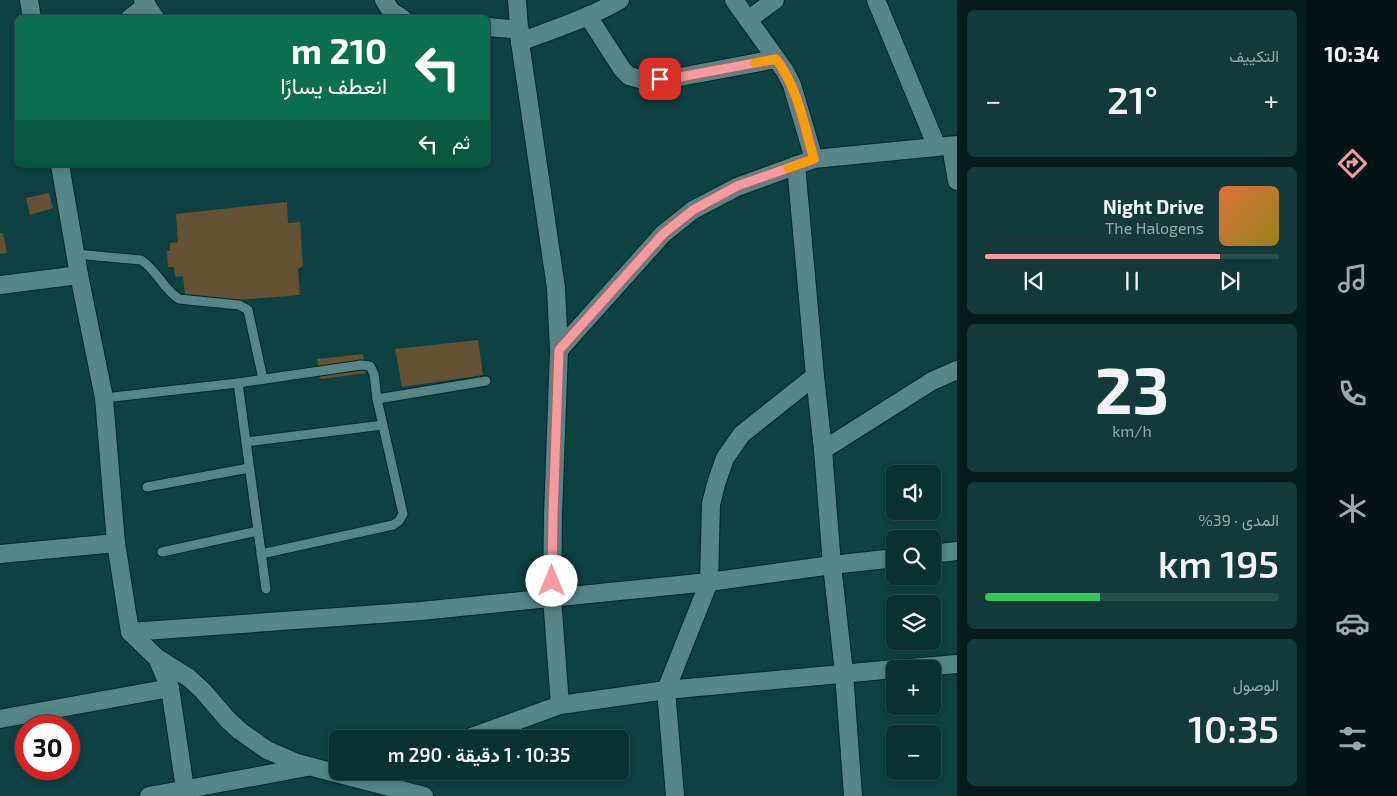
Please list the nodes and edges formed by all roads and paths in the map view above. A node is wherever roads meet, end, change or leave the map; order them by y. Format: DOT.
graph roads {
  1 [pos="29,0"];
  2 [pos="384,0"];
  3 [pos="517,0"];
  4 [pos="734,0"];
  5 [pos="775,0"];
  6 [pos="876,0"];
  7 [pos="610,3"];
  8 [pos="148,8"];
  9 [pos="32,15"];
  10 [pos="135,15"];
  11 [pos="397,15"];
  12 [pos="588,16"];
  13 [pos="748,20"];
  14 [pos="490,28"];
  15 [pos="520,36"];
  16 [pos="776,59"];
  17 [pos="948,146"];
  18 [pos="814,159"];
  19 [pos="796,165"];
  20 [pos="60,167"];
  21 [pos="957,182"];
  22 [pos="75,254"];
  23 [pos="79,276"];
  24 [pos="0,285"];
  25 [pos="559,350"];
  26 [pos="957,370"];
  27 [pos="815,376"];
  28 [pos="263,379"];
  29 [pos="486,381"];
  30 [pos="238,383"];
  31 [pos="104,398"];
  32 [pos="377,399"];
  33 [pos="383,425"];
  34 [pos="246,442"];
  35 [pos="823,450"];
  36 [pos="249,468"];
  37 [pos="146,487"];
  38 [pos="258,532"];
  39 [pos="116,543"];
  40 [pos="957,551"];
  41 [pos="162,552"];
  42 [pos="941,553"];
  43 [pos="0,554"];
  44 [pos="261,554"];
  45 [pos="886,559"];
  46 [pos="832,565"];
  47 [pos="709,582"];
  48 [pos="266,589"];
  49 [pos="552,598"];
  50 [pos="130,632"];
  51 [pos="157,658"];
  52 [pos="957,664"];
  53 [pos="941,665"];
  54 [pos="886,670"];
  55 [pos="844,673"];
  56 [pos="170,688"];
  57 [pos="666,690"];
  58 [pos="560,705"];
  59 [pos="0,719"];
  60 [pos="491,730"];
  61 [pos="329,763"];
  62 [pos="313,766"];
  63 [pos="186,792"];
  64 [pos="148,796"];
  65 [pos="424,796"];
  66 [pos="675,796"];
  67 [pos="853,796"];
  1 -- 9 [label="street"];
  2 -- 11 [label="street"];
  3 -- 15 [label="street"];
  4 -- 13 [label="street"];
  5 -- 13 [label="street"];
  6 -- 17 [label="street"];
  7 -- 12 [label="street"];
  8 -- 10 [label="street"];
  12 -- 15 [label="street"];
  12 -- 16 [label="street"];
  13 -- 16 [label="street"];
  14 -- 15 [label="street"];
  15 -- 25 [label="street"];
  16 -- 18 [label="street"];
  17 -- 18 [label="street"];
  17 -- 21 [label="street"];
  18 -- 19 [label="street"];
  19 -- 25 [label="street"];
  19 -- 27 [label="street"];
  20 -- 22 [label="street"];
  22 -- 23 [label="street"];
  22 -- 28 [label="lane"];
  23 -- 24 [label="street"];
  23 -- 31 [label="street"];
  25 -- 49 [label="street"];
  26 -- 35 [label="street"];
  27 -- 35 [label="street"];
  27 -- 47 [label="street"];
  28 -- 30 [label="lane"];
  28 -- 32 [label="lane"];
  29 -- 32 [label="lane"];
  30 -- 31 [label="lane"];
  30 -- 34 [label="lane"];
  31 -- 39 [label="street"];
  32 -- 33 [label="lane"];
  33 -- 34 [label="lane"];
  33 -- 44 [label="lane"];
  34 -- 36 [label="lane"];
  35 -- 46 [label="street"];
  36 -- 37 [label="lane"];
  36 -- 38 [label="lane"];
  38 -- 41 [label="lane"];
  38 -- 44 [label="lane"];
  39 -- 43 [label="street"];
  39 -- 50 [label="street"];
  40 -- 42 [label="street"];
  44 -- 48 [label="lane"];
  45 -- 46 [label="street"];
  46 -- 47 [label="street"];
  46 -- 55 [label="street"];
  47 -- 49 [label="street"];
  47 -- 57 [label="street"];
  49 -- 50 [label="street"];
  49 -- 58 [label="street"];
  50 -- 51 [label="street"];
  51 -- 56 [label="street"];
  51 -- 62 [label="street"];
  52 -- 53 [label="street"];
  54 -- 55 [label="street"];
  55 -- 57 [label="street"];
  55 -- 67 [label="street"];
  56 -- 59 [label="street"];
  56 -- 63 [label="street"];
  57 -- 58 [label="street"];
  57 -- 66 [label="street"];
  58 -- 60 [label="street"];
  61 -- 62 [label="street"];
  62 -- 63 [label="street"];
  62 -- 65 [label="street"];
  63 -- 64 [label="street"];
}
